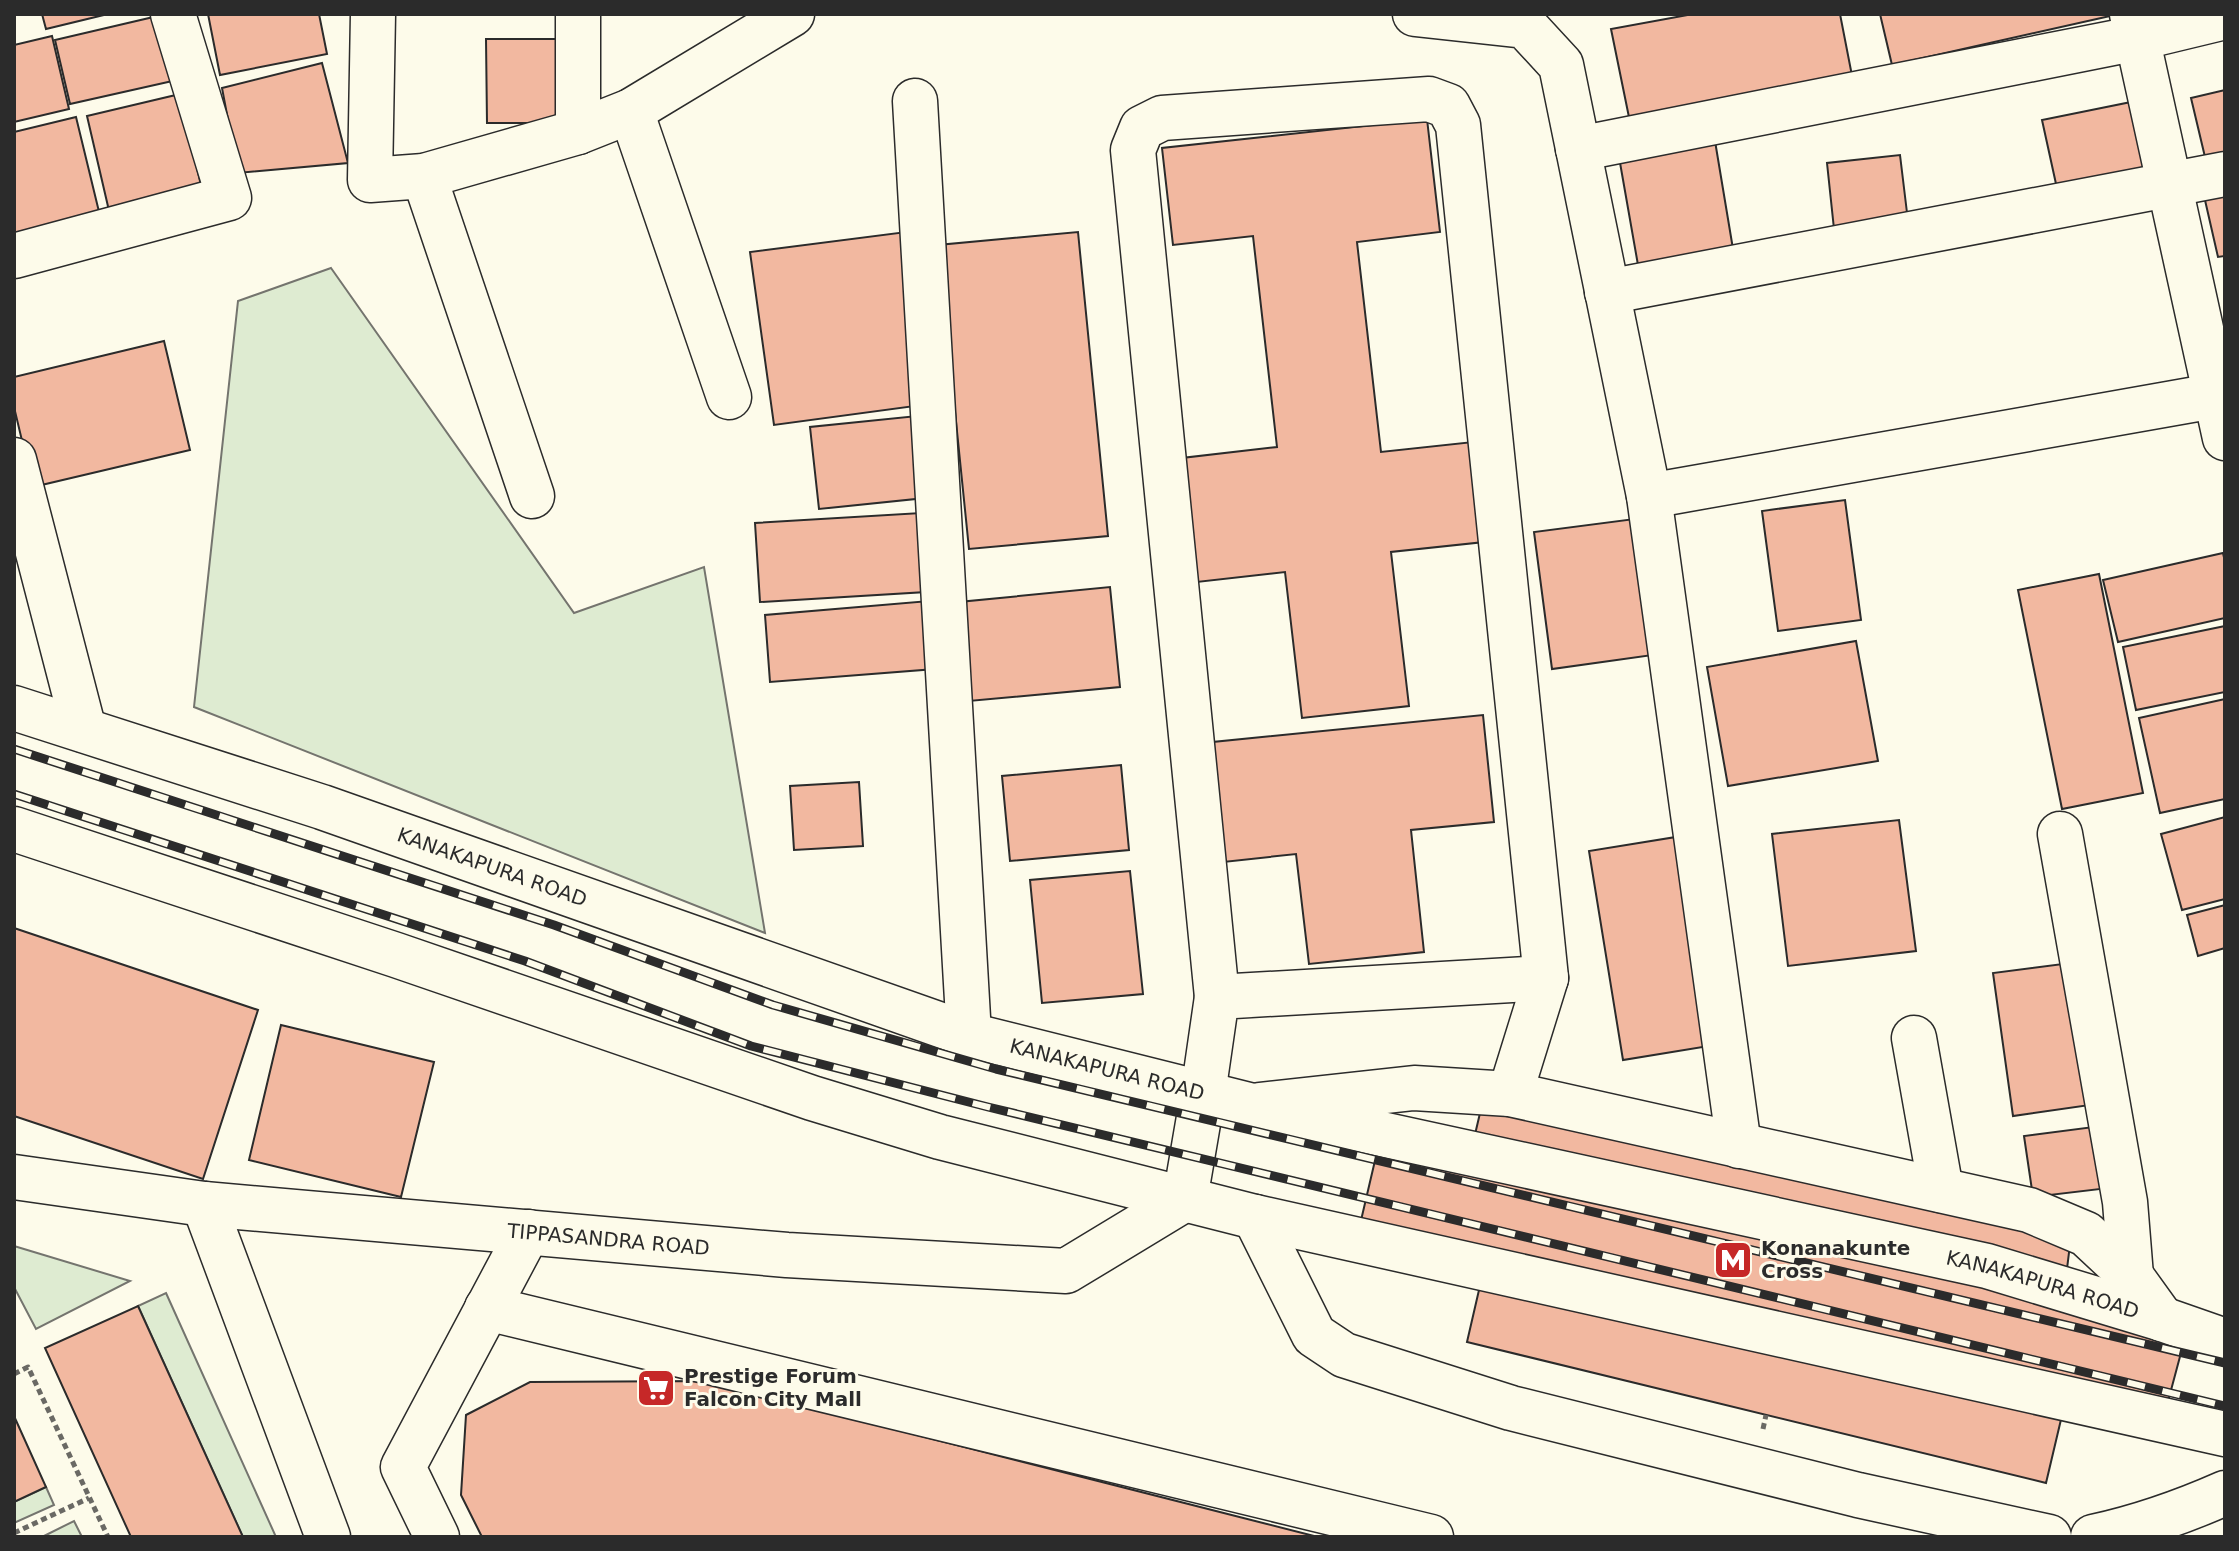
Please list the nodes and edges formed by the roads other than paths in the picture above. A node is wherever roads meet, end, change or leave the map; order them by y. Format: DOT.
graph roads {
  1 [pos="173,14"];
  2 [pos="373,14"];
  3 [pos="578,14"];
  4 [pos="792,14"];
  5 [pos="1415,14"];
  6 [pos="2225,17"];
  7 [pos="1525,20"];
  8 [pos="2135,26"];
  9 [pos="915,101"];
  10 [pos="631,111"];
  11 [pos="578,132"];
  12 [pos="1578,149"];
  13 [pos="2225,174"];
  14 [pos="424,176"];
  15 [pos="2170,185"];
  16 [pos="14,256"];
  17 [pos="1607,292"];
  18 [pos="2221,394"];
  19 [pos="729,397"];
  20 [pos="2225,438"];
  21 [pos="14,460"];
  22 [pos="532,496"];
  23 [pos="1649,496"];
  24 [pos="14,708"];
  25 [pos="84,730"];
  26 [pos="14,829"];
  27 [pos="2060,834"];
  28 [pos="1546,978"];
  29 [pos="1217,997"];
  30 [pos="969,1035"];
  31 [pos="1914,1038"];
  32 [pos="1203,1094"];
  33 [pos="1510,1094"];
  34 [pos="1253,1106"];
  35 [pos="1739,1146"];
  36 [pos="14,1177"];
  37 [pos="1941,1190"];
  38 [pos="1185,1199"];
  39 [pos="204,1204"];
  40 [pos="1255,1217"];
  41 [pos="528,1232"];
  42 [pos="2131,1276"];
  43 [pos="487,1308"];
  44 [pos="2162,1319"];
  45 [pos="2225,1341"];
  46 [pos="2225,1434"];
  47 [pos="2225,1493"];
  48 [pos="2171,1525"];
  49 [pos="328,1537"];
  50 [pos="437,1537"];
  51 [pos="1431,1537"];
  52 [pos="2049,1537"];
  53 [pos="2093,1537"];
  1 -- 16 [label="main road"];
  2 -- 14 [label="main road"];
  3 -- 11 [label="main road"];
  4 -- 10 [label="main road"];
  5 -- 7 [label="main road"];
  6 -- 8 [label="main road"];
  7 -- 12 [label="main road"];
  8 -- 12 [label="main road"];
  8 -- 15 [label="main road"];
  9 -- 30 [label="main road"];
  10 -- 11 [label="main road"];
  10 -- 19 [label="main road"];
  11 -- 14 [label="main road"];
  12 -- 17 [label="main road"];
  13 -- 15 [label="main road"];
  14 -- 22 [label="main road"];
  15 -- 17 [label="main road"];
  15 -- 18 [label="main road"];
  17 -- 23 [label="main road"];
  18 -- 20 [label="main road"];
  18 -- 23 [label="main road"];
  21 -- 25 [label="main road"];
  23 -- 35 [label="main road"];
  24 -- 25 [label="main road, KANAKAPURA ROAD"];
  25 -- 30 [label="main road, KANAKAPURA ROAD"];
  26 -- 38 [label="main road"];
  27 -- 42 [label="main road"];
  28 -- 29 [label="main road"];
  28 -- 29 [label="main road"];
  28 -- 33 [label="main road"];
  29 -- 32 [label="main road"];
  30 -- 32 [label="main road, KANAKAPURA ROAD"];
  31 -- 37 [label="main road"];
  32 -- 34 [label="main road, KANAKAPURA ROAD"];
  32 -- 38 [label="main road"];
  33 -- 34 [label="main road"];
  33 -- 35 [label="main road"];
  34 -- 44 [label="main road, KANAKAPURA ROAD"];
  35 -- 37 [label="main road"];
  36 -- 39 [label="main road, TIPPASANDRA ROAD"];
  37 -- 42 [label="main road"];
  38 -- 40 [label="main road"];
  38 -- 41 [label="main road, TIPPASANDRA ROAD"];
  39 -- 41 [label="main road, TIPPASANDRA ROAD"];
  39 -- 49 [label="main road"];
  40 -- 46 [label="main road"];
  40 -- 52 [label="main road"];
  41 -- 43 [label="main road"];
  42 -- 44 [label="main road"];
  43 -- 50 [label="main road"];
  43 -- 51 [label="main road"];
  44 -- 45 [label="main road, KANAKAPURA ROAD"];
  47 -- 48 [label="main road"];
  48 -- 53 [label="main road"];
}
